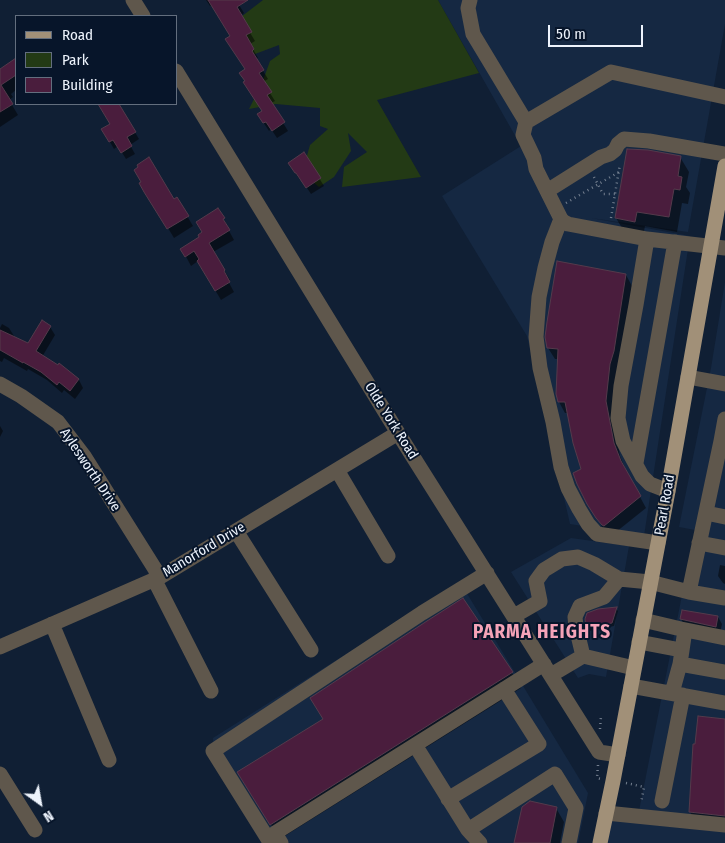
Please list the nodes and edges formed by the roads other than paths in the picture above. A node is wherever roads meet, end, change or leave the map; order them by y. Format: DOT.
graph roads {
  1 [pos="133,0"];
  2 [pos="470,0"];
  3 [pos="142,15"];
  4 [pos="178,74"];
  5 [pos="725,97"];
  6 [pos="526,122"];
  7 [pos="725,154"];
  8 [pos="725,166"];
  9 [pos="547,191"];
  10 [pos="558,214"];
  11 [pos="647,238"];
  12 [pos="675,242"];
  13 [pos="718,247"];
  14 [pos="688,377"];
  15 [pos="0,384"];
  16 [pos="725,384"];
  17 [pos="725,419"];
  18 [pos="398,433"];
  19 [pos="723,441"];
  20 [pos="636,463"];
  21 [pos="337,470"];
  22 [pos="668,491"];
  23 [pos="706,513"];
  24 [pos="725,517"];
  25 [pos="236,531"];
  26 [pos="658,543"];
  27 [pos="699,543"];
  28 [pos="725,548"];
  29 [pos="388,556"];
  30 [pos="487,573"];
  31 [pos="157,578"];
  32 [pos="619,579"];
  33 [pos="650,582"];
  34 [pos="689,592"];
  35 [pos="725,598"];
  36 [pos="514,616"];
  37 [pos="644,620"];
  38 [pos="52,624"];
  39 [pos="685,630"];
  40 [pos="725,638"];
  41 [pos="639,642"];
  42 [pos="1,644"];
  43 [pos="310,650"];
  44 [pos="584,656"];
  45 [pos="680,657"];
  46 [pos="634,668"];
  47 [pos="547,670"];
  48 [pos="725,672"];
  49 [pos="631,686"];
  50 [pos="504,689"];
  51 [pos="211,691"];
  52 [pos="678,694"];
  53 [pos="725,703"];
  54 [pos="415,746"];
  55 [pos="618,755"];
  56 [pos="109,760"];
  57 [pos="0,774"];
  58 [pos="448,799"];
  59 [pos="662,801"];
  60 [pos="606,813"];
  61 [pos="725,825"];
  62 [pos="35,830"];
  63 [pos="468,830"];
  64 [pos="281,843"];
  65 [pos="480,843"];
  66 [pos="569,843"];
  67 [pos="600,843"];
  1 -- 3 [label="street"];
  2 -- 6 [label="street"];
  4 -- 18 [label="street, Olde York Road"];
  5 -- 6 [label="street"];
  6 -- 9 [label="street"];
  7 -- 9 [label="street"];
  8 -- 13 [label="main road, Pearl Road"];
  9 -- 10 [label="street"];
  10 -- 11 [label="street"];
  10 -- 26 [label="street"];
  11 -- 12 [label="street"];
  11 -- 20 [label="street"];
  12 -- 13 [label="street"];
  12 -- 20 [label="street"];
  13 -- 14 [label="main road, Pearl Road"];
  14 -- 16 [label="street"];
  14 -- 22 [label="main road, Pearl Road"];
  15 -- 31 [label="street, Aylesworth Drive"];
  17 -- 19 [label="street"];
  18 -- 21 [label="street, Manorford Drive"];
  18 -- 30 [label="street, Olde York Road"];
  19 -- 23 [label="street"];
  20 -- 22 [label="street"];
  21 -- 25 [label="street, Manorford Drive"];
  21 -- 29 [label="street"];
  22 -- 26 [label="main road, Pearl Road"];
  23 -- 24 [label="street"];
  23 -- 27 [label="street"];
  25 -- 31 [label="street, Manorford Drive"];
  25 -- 43 [label="street"];
  26 -- 33 [label="main road, Pearl Road"];
  27 -- 28 [label="street"];
  27 -- 34 [label="street"];
  30 -- 36 [label="street, Olde York Road"];
  30 -- 64 [label="street"];
  31 -- 38 [label="street, Manorford Drive"];
  31 -- 51 [label="street, Aylesworth Drive"];
  32 -- 33 [label="street"];
  32 -- 36 [label="street"];
  32 -- 44 [label="street"];
  33 -- 34 [label="street"];
  33 -- 37 [label="main road, Pearl Road"];
  34 -- 35 [label="street"];
  36 -- 47 [label="street, Olde York Road"];
  37 -- 39 [label="street"];
  37 -- 41 [label="main road, Pearl Road"];
  38 -- 42 [label="street, Manorford Drive"];
  38 -- 56 [label="street"];
  39 -- 40 [label="street"];
  39 -- 45 [label="street"];
  41 -- 45 [label="street"];
  41 -- 46 [label="main road, Pearl Road"];
  44 -- 46 [label="street"];
  44 -- 47 [label="street"];
  45 -- 48 [label="street"];
  45 -- 52 [label="street"];
  46 -- 49 [label="main road, Pearl Road"];
  47 -- 50 [label="street"];
  47 -- 55 [label="street, Olde York Road"];
  49 -- 52 [label="street"];
  49 -- 55 [label="main road, Pearl Road"];
  50 -- 54 [label="street"];
  50 -- 58 [label="street"];
  52 -- 53 [label="street"];
  52 -- 59 [label="street"];
  54 -- 58 [label="street"];
  54 -- 64 [label="street"];
  55 -- 60 [label="main road, Pearl Road"];
  57 -- 62 [label="street"];
  58 -- 63 [label="street"];
  60 -- 61 [label="street"];
  60 -- 67 [label="main road, Pearl Road"];
  63 -- 65 [label="street"];
  63 -- 66 [label="street"];
}
